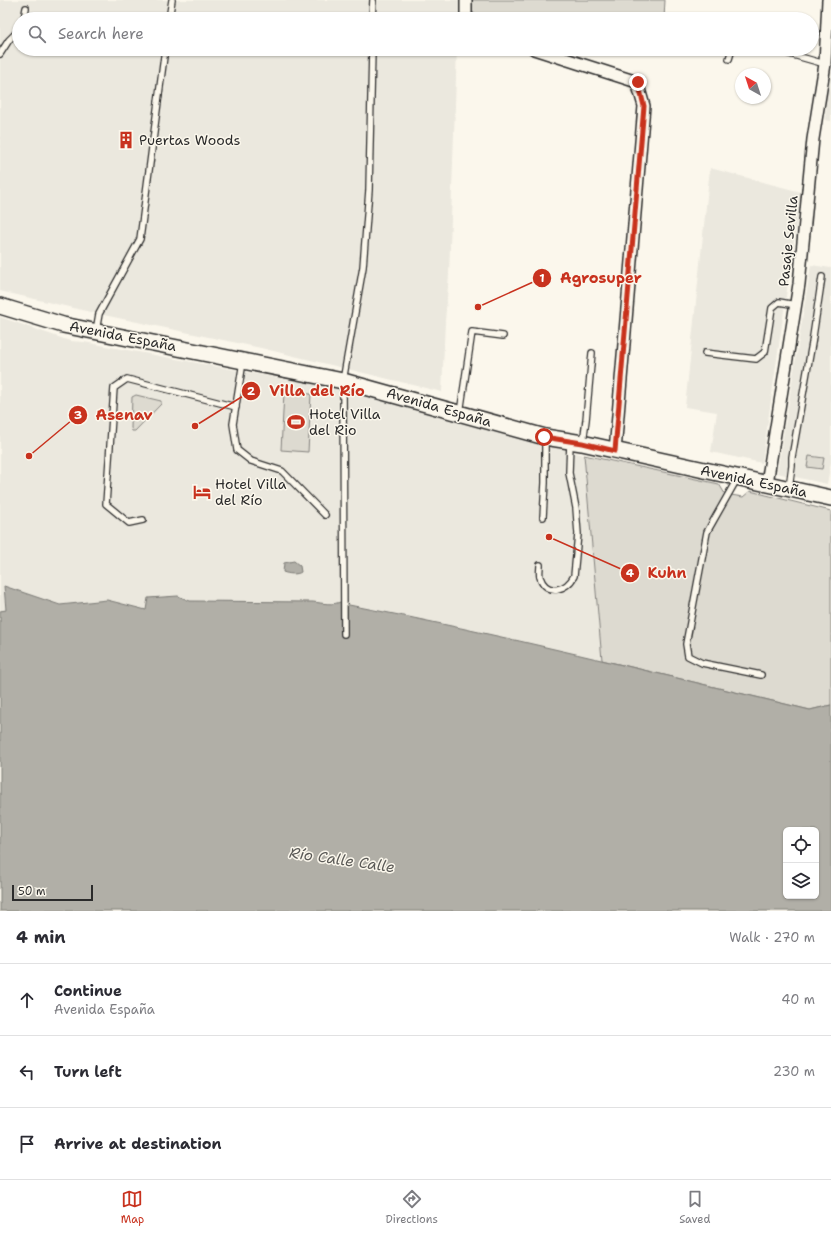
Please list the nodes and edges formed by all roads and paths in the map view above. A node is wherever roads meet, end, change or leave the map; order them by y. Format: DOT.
graph roads {
  1 [pos="172,0"];
  2 [pos="373,0"];
  3 [pos="466,0"];
  4 [pos="828,0"];
  5 [pos="26,8"];
  6 [pos="25,12"];
  7 [pos="170,12"];
  8 [pos="372,12"];
  9 [pos="466,12"];
  10 [pos="12,37"];
  11 [pos="0,54"];
  12 [pos="164,56"];
  13 [pos="372,56"];
  14 [pos="556,56"];
  15 [pos="730,56"];
  16 [pos="796,56"];
  17 [pos="729,59"];
  18 [pos="824,64"];
  19 [pos="822,277"];
  20 [pos="796,305"];
  21 [pos="0,306"];
  22 [pos="96,331"];
  23 [pos="503,336"];
  24 [pos="592,353"];
  25 [pos="705,353"];
  26 [pos="243,360"];
  27 [pos="343,380"];
  28 [pos="236,407"];
  29 [pos="460,413"];
  30 [pos="544,437"];
  31 [pos="576,443"];
  32 [pos="615,451"];
  33 [pos="738,477"];
  34 [pos="767,483"];
  35 [pos="789,488"];
  36 [pos="831,498"];
  37 [pos="325,515"];
  38 [pos="543,517"];
  39 [pos="143,520"];
  40 [pos="540,565"];
  41 [pos="344,634"];
  42 [pos="761,675"];
  1 -- 7 [label="lane"];
  2 -- 8 [label="lane"];
  3 -- 9 [label="street"];
  4 -- 18 [label="street, Pasaje Sevilla"];
  5 -- 6 [label="lane"];
  10 -- 11 [label="lane"];
  12 -- 22 [label="lane"];
  13 -- 27 [label="lane"];
  14 -- 32 [label="street"];
  15 -- 17 [label="lane"];
  16 -- 18 [label="lane"];
  18 -- 20 [label="street, Pasaje Sevilla"];
  19 -- 35 [label="lane"];
  20 -- 25 [label="lane"];
  20 -- 34 [label="street, Pasaje Sevilla"];
  21 -- 22 [label="main road, Avenida España"];
  22 -- 26 [label="main road, Avenida España"];
  23 -- 29 [label="lane"];
  24 -- 31 [label="lane"];
  26 -- 27 [label="main road, Avenida España"];
  26 -- 28 [label="lane"];
  27 -- 29 [label="main road, Avenida España"];
  27 -- 41 [label="lane"];
  28 -- 37 [label="lane"];
  28 -- 39 [label="lane"];
  29 -- 30 [label="main road, Avenida España"];
  30 -- 31 [label="main road, Avenida España"];
  30 -- 38 [label="lane"];
  31 -- 32 [label="main road, Avenida España"];
  31 -- 40 [label="lane"];
  32 -- 33 [label="main road, Avenida España"];
  33 -- 34 [label="main road, Avenida España"];
  33 -- 42 [label="lane"];
  34 -- 35 [label="main road, Avenida España"];
  35 -- 36 [label="main road, Avenida España"];
}
